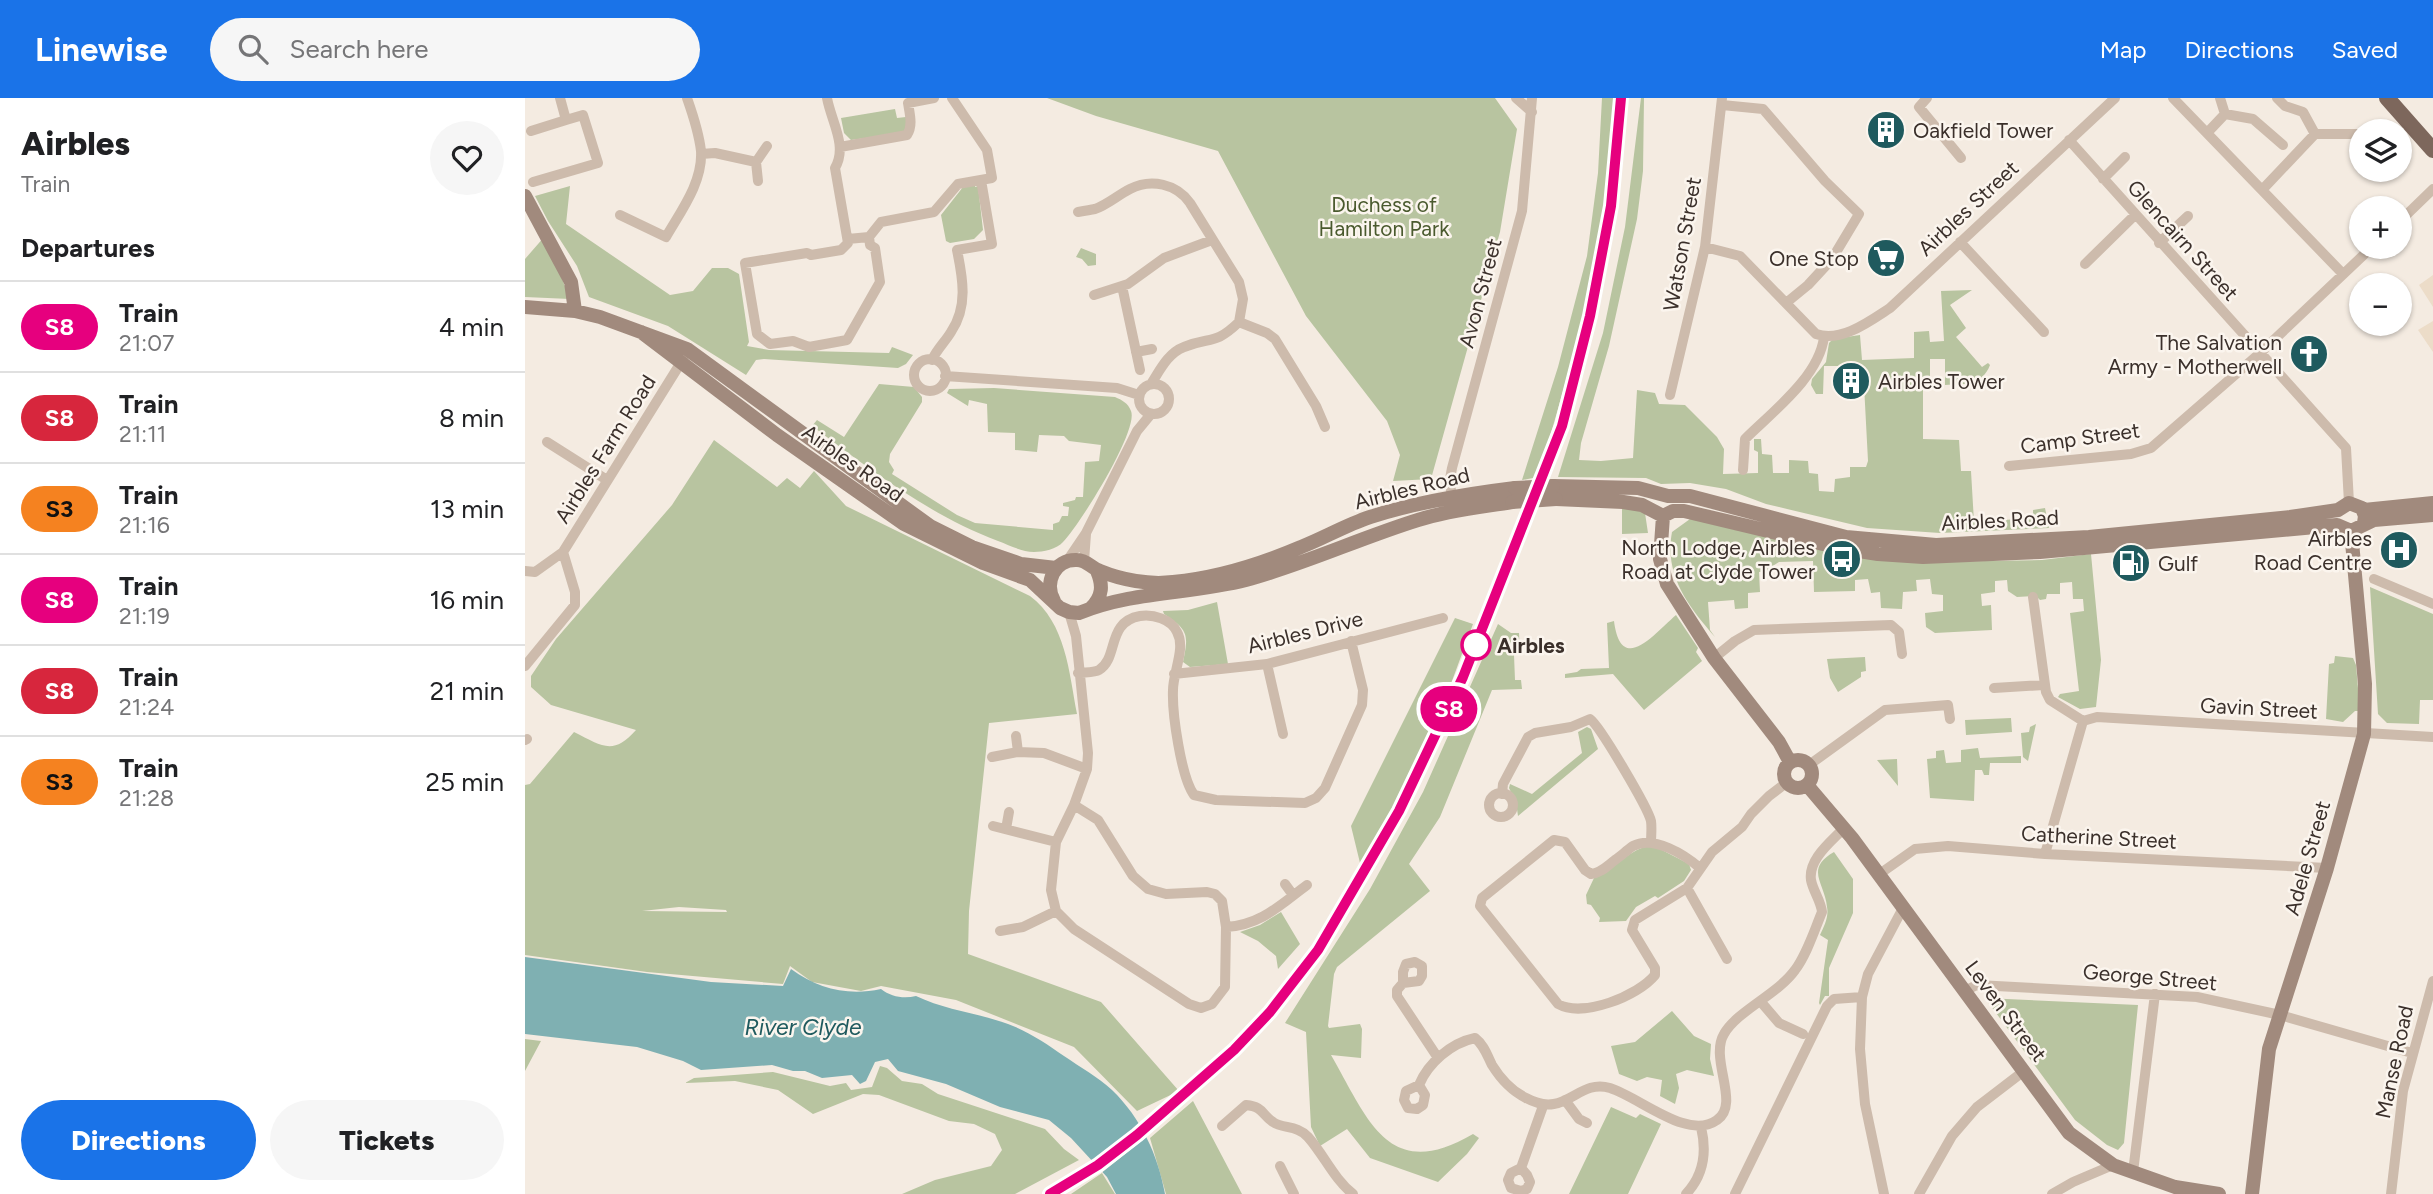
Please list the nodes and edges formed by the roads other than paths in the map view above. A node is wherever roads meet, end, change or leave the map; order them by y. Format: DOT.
graph roads {
  1 [pos="560,98"];
  2 [pos="687,98"];
  3 [pos="827,98"];
  4 [pos="934,98"];
  5 [pos="952,98"];
  6 [pos="1516,98"];
  7 [pos="1532,98"];
  8 [pos="1927,98"];
  9 [pos="2115,98"];
  10 [pos="2173,98"];
  11 [pos="2220,98"];
  12 [pos="2277,98"];
  13 [pos="2386,98"];
  14 [pos="1722,102"];
  15 [pos="1532,112"];
  16 [pos="2225,114"];
  17 [pos="566,120"];
  18 [pos="531,131"];
  19 [pos="2207,133"];
  20 [pos="2315,134"];
  21 [pos="2349,134"];
  22 [pos="2069,140"];
  23 [pos="2283,145"];
  24 [pos="767,146"];
  25 [pos="840,147"];
  26 [pos="2433,150"];
  27 [pos="701,154"];
  28 [pos="2125,157"];
  29 [pos="1961,158"];
  30 [pos="756,162"];
  31 [pos="2103,179"];
  32 [pos="981,180"];
  33 [pos="758,181"];
  34 [pos="533,182"];
  35 [pos="2262,190"];
  36 [pos="2433,190"];
  37 [pos="525,196"];
  38 [pos="2412,210"];
  39 [pos="1078,212"];
  40 [pos="620,215"];
  41 [pos="2135,215"];
  42 [pos="2188,216"];
  43 [pos="869,237"];
  44 [pos="848,239"];
  45 [pos="1212,240"];
  46 [pos="1960,242"];
  47 [pos="2159,243"];
  48 [pos="1705,247"];
  49 [pos="2359,259"];
  50 [pos="2085,264"];
  51 [pos="2343,274"];
  52 [pos="1122,286"];
  53 [pos="1094,295"];
  54 [pos="1786,303"];
  55 [pos="525,307"];
  56 [pos="575,311"];
  57 [pos="1239,322"];
  58 [pos="641,332"];
  59 [pos="2044,332"];
  60 [pos="1824,337"];
  61 [pos="687,349"];
  62 [pos="1152,349"];
  63 [pos="1136,352"];
  64 [pos="2259,354"];
  65 [pos="932,360"];
  66 [pos="680,364"];
  67 [pos="1140,370"];
  68 [pos="945,376"];
  69 [pos="1156,384"];
  70 [pos="1139,395"];
  71 [pos="1670,395"];
  72 [pos="1141,408"];
  73 [pos="1151,414"];
  74 [pos="1325,427"];
  75 [pos="1137,431"];
  76 [pos="547,442"];
  77 [pos="2009,466"];
  78 [pos="1743,470"];
  79 [pos="607,480"];
  80 [pos="1555,492"];
  81 [pos="1666,495"];
  82 [pos="1452,503"];
  83 [pos="2433,503"];
  84 [pos="1664,513"];
  85 [pos="2433,515"];
  86 [pos="2351,517"];
  87 [pos="1086,533"];
  88 [pos="563,552"];
  89 [pos="1084,561"];
  90 [pos="1062,565"];
  91 [pos="525,570"];
  92 [pos="1097,570"];
  93 [pos="2374,579"];
  94 [pos="2033,597"];
  95 [pos="1055,603"];
  96 [pos="2433,604"];
  97 [pos="1080,611"];
  98 [pos="1443,618"];
  99 [pos="1351,641"];
  100 [pos="1902,654"];
  101 [pos="1714,658"];
  102 [pos="1267,664"];
  103 [pos="525,666"];
  104 [pos="1078,673"];
  105 [pos="1174,674"];
  106 [pos="2044,685"];
  107 [pos="1994,688"];
  108 [pos="1950,719"];
  109 [pos="2083,721"];
  110 [pos="1269,731"];
  111 [pos="2364,734"];
  112 [pos="1016,736"];
  113 [pos="2433,737"];
  114 [pos="1018,752"];
  115 [pos="992,757"];
  116 [pos="1790,762"];
  117 [pos="1809,765"];
  118 [pos="1087,769"];
  119 [pos="1786,783"];
  120 [pos="1807,785"];
  121 [pos="1502,789"];
  122 [pos="1074,805"];
  123 [pos="1009,812"];
  124 [pos="993,826"];
  125 [pos="1844,828"];
  126 [pos="1006,829"];
  127 [pos="1056,842"];
  128 [pos="1651,843"];
  129 [pos="2045,854"];
  130 [pos="1700,868"];
  131 [pos="2327,868"];
  132 [pos="1878,875"];
  133 [pos="1285,884"];
  134 [pos="1307,885"];
  135 [pos="1686,888"];
  136 [pos="1293,895"];
  137 [pos="1903,908"];
  138 [pos="1055,911"];
  139 [pos="1013,917"];
  140 [pos="1226,927"];
  141 [pos="1014,929"];
  142 [pos="1000,931"];
  143 [pos="1727,959"];
  144 [pos="2433,981"];
  145 [pos="1403,983"];
  146 [pos="1964,991"];
  147 [pos="2155,994"];
  148 [pos="1862,997"];
  149 [pos="1761,1002"];
  150 [pos="1789,1013"];
  151 [pos="2280,1015"];
  152 [pos="1782,1024"];
  153 [pos="1803,1034"];
  154 [pos="2412,1053"];
  155 [pos="1438,1058"];
  156 [pos="2024,1071"];
  157 [pos="1419,1085"];
  158 [pos="1565,1100"];
  159 [pos="1543,1105"];
  160 [pos="1587,1123"];
  161 [pos="1222,1126"];
  162 [pos="1701,1127"];
  163 [pos="2113,1165"];
  164 [pos="1280,1166"];
  165 [pos="1521,1168"];
  166 [pos="2133,1172"];
  167 [pos="1287,1180"];
  168 [pos="1275,1185"];
  169 [pos="1294,1194"];
  170 [pos="1353,1194"];
  171 [pos="1686,1194"];
  172 [pos="1735,1194"];
  173 [pos="1884,1194"];
  174 [pos="1919,1194"];
  175 [pos="2052,1194"];
  176 [pos="2219,1194"];
  177 [pos="2252,1194"];
  178 [pos="2391,1194"];
  1 -- 17 [label="street"];
  2 -- 27 [label="street"];
  3 -- 25 [label="street"];
  4 -- 25 [label="street"];
  5 -- 32 [label="street"];
  6 -- 15 [label="street"];
  7 -- 15 [label="street, Avon Street"];
  8 -- 29 [label="street"];
  9 -- 22 [label="street, Airbles Street"];
  10 -- 19 [label="street"];
  11 -- 16 [label="street"];
  12 -- 20 [label="street"];
  13 -- 26 [label="main road"];
  14 -- 48 [label="street, Watson Street"];
  14 -- 54 [label="street"];
  15 -- 82 [label="street, Avon Street"];
  16 -- 19 [label="street"];
  16 -- 23 [label="street"];
  17 -- 18 [label="street"];
  17 -- 34 [label="street"];
  19 -- 35 [label="street"];
  20 -- 21 [label="street"];
  20 -- 35 [label="street"];
  22 -- 31 [label="street, Glencairn Street"];
  22 -- 46 [label="street, Airbles Street"];
  24 -- 30 [label="street"];
  25 -- 44 [label="street"];
  27 -- 30 [label="street"];
  27 -- 40 [label="street"];
  28 -- 31 [label="street"];
  30 -- 33 [label="street"];
  31 -- 41 [label="street, Glencairn Street"];
  32 -- 43 [label="street"];
  32 -- 65 [label="street"];
  35 -- 51 [label="street"];
  36 -- 38 [label="street"];
  37 -- 56 [label="main road"];
  39 -- 45 [label="street"];
  41 -- 47 [label="street, Glencairn Street"];
  41 -- 50 [label="street"];
  42 -- 47 [label="street"];
  43 -- 44 [label="street"];
  43 -- 44 [label="street"];
  45 -- 52 [label="street"];
  45 -- 57 [label="street"];
  46 -- 59 [label="street"];
  46 -- 60 [label="street, Airbles Street"];
  47 -- 64 [label="street, Glencairn Street"];
  48 -- 54 [label="street"];
  48 -- 71 [label="street, Watson Street"];
  49 -- 51 [label="street, Camp Street"];
  51 -- 64 [label="street, Camp Street"];
  52 -- 53 [label="street"];
  52 -- 63 [label="street"];
  54 -- 60 [label="street"];
  55 -- 56 [label="main road, Airbles Road"];
  56 -- 58 [label="main road, Airbles Road"];
  57 -- 69 [label="street"];
  57 -- 74 [label="street"];
  58 -- 61 [label="main road, Airbles Road"];
  58 -- 66 [label="main road, Airbles Road"];
  60 -- 78 [label="street"];
  61 -- 66 [label="street, Airbles Farm Road"];
  61 -- 90 [label="main road, Airbles Road"];
  62 -- 63 [label="street"];
  63 -- 67 [label="street"];
  64 -- 77 [label="street, Camp Street"];
  64 -- 86 [label="street, Glencairn Street"];
  65 -- 68 [label="street"];
  65 -- 68 [label="street"];
  66 -- 79 [label="street, Airbles Farm Road"];
  66 -- 95 [label="main road, Airbles Road"];
  68 -- 70 [label="street"];
  69 -- 70 [label="street"];
  69 -- 73 [label="street"];
  70 -- 72 [label="street"];
  72 -- 73 [label="street"];
  72 -- 75 [label="street"];
  73 -- 75 [label="street"];
  75 -- 87 [label="street"];
  76 -- 79 [label="street"];
  79 -- 88 [label="street, Airbles Farm Road"];
  80 -- 81 [label="main road, Airbles Road"];
  80 -- 82 [label="main road, Airbles Road, bridge"];
  80 -- 84 [label="main road, Airbles Road"];
  81 -- 84 [label="main road"];
  81 -- 86 [label="main road, Airbles Road"];
  82 -- 92 [label="main road, Airbles Road"];
  82 -- 97 [label="main road, Airbles Road"];
  83 -- 86 [label="main road, Airbles Road"];
  84 -- 86 [label="main road, Airbles Road"];
  84 -- 101 [label="main road"];
  85 -- 86 [label="main road, Airbles Road"];
  86 -- 111 [label="main road, Adele Street"];
  87 -- 89 [label="street"];
  87 -- 90 [label="street"];
  88 -- 91 [label="street, Airbles Farm Road"];
  88 -- 103 [label="street"];
  89 -- 90 [label="main road, Airbles Road"];
  89 -- 92 [label="main road, Airbles Road"];
  90 -- 95 [label="main road"];
  92 -- 97 [label="main road"];
  93 -- 96 [label="street"];
  94 -- 106 [label="street"];
  95 -- 97 [label="main road, Airbles Road"];
  97 -- 104 [label="street"];
  98 -- 99 [label="street, Airbles Drive"];
  99 -- 102 [label="street, Airbles Drive"];
  99 -- 105 [label="street"];
  100 -- 101 [label="street"];
  101 -- 116 [label="main road"];
  102 -- 105 [label="street, Airbles Drive"];
  102 -- 110 [label="street"];
  104 -- 105 [label="street"];
  104 -- 118 [label="street"];
  106 -- 107 [label="street"];
  106 -- 109 [label="street"];
  108 -- 117 [label="street"];
  109 -- 111 [label="street, Gavin Street"];
  109 -- 129 [label="street"];
  111 -- 113 [label="street, Gavin Street"];
  111 -- 131 [label="main road, Adele Street"];
  112 -- 114 [label="street"];
  114 -- 115 [label="street"];
  114 -- 118 [label="street"];
  116 -- 117 [label="main road"];
  116 -- 119 [label="main road"];
  117 -- 120 [label="main road"];
  118 -- 122 [label="street"];
  119 -- 120 [label="main road"];
  119 -- 130 [label="street"];
  120 -- 125 [label="main road, Leven Street"];
  121 -- 128 [label="street"];
  122 -- 127 [label="street"];
  122 -- 140 [label="street"];
  123 -- 126 [label="street"];
  124 -- 126 [label="street"];
  125 -- 132 [label="main road, Leven Street"];
  125 -- 149 [label="street"];
  126 -- 127 [label="street"];
  127 -- 138 [label="street"];
  128 -- 130 [label="street"];
  128 -- 135 [label="street"];
  129 -- 131 [label="street, Catherine Street"];
  129 -- 132 [label="street, Catherine Street"];
  130 -- 135 [label="street"];
  131 -- 151 [label="main road, Adele Street"];
  132 -- 137 [label="main road, Leven Street"];
  133 -- 136 [label="street"];
  134 -- 136 [label="street"];
  135 -- 143 [label="street"];
  136 -- 140 [label="street"];
  137 -- 146 [label="main road, Leven Street"];
  137 -- 148 [label="street"];
  138 -- 140 [label="street"];
  138 -- 141 [label="street"];
  139 -- 141 [label="street"];
  141 -- 142 [label="street"];
  144 -- 154 [label="street, Manse Road"];
  145 -- 155 [label="street"];
  146 -- 147 [label="street, George Street"];
  146 -- 156 [label="main road, Leven Street"];
  147 -- 151 [label="street, George Street"];
  147 -- 166 [label="street"];
  148 -- 172 [label="street"];
  148 -- 173 [label="street"];
  149 -- 152 [label="street"];
  149 -- 162 [label="street"];
  150 -- 152 [label="street"];
  151 -- 154 [label="street, George Street"];
  151 -- 177 [label="main road, Adele Street"];
  152 -- 153 [label="street"];
  154 -- 178 [label="street, Manse Road"];
  155 -- 157 [label="street"];
  155 -- 159 [label="street"];
  156 -- 163 [label="main road, Leven Street"];
  156 -- 174 [label="street"];
  158 -- 159 [label="street"];
  158 -- 160 [label="street"];
  158 -- 162 [label="street"];
  159 -- 165 [label="street"];
  161 -- 170 [label="street"];
  162 -- 171 [label="street"];
  163 -- 166 [label="main road, Leven Street"];
  163 -- 175 [label="street"];
  164 -- 167 [label="street"];
  166 -- 176 [label="main road, Leven Street"];
  167 -- 168 [label="street"];
  167 -- 169 [label="street"];
}
